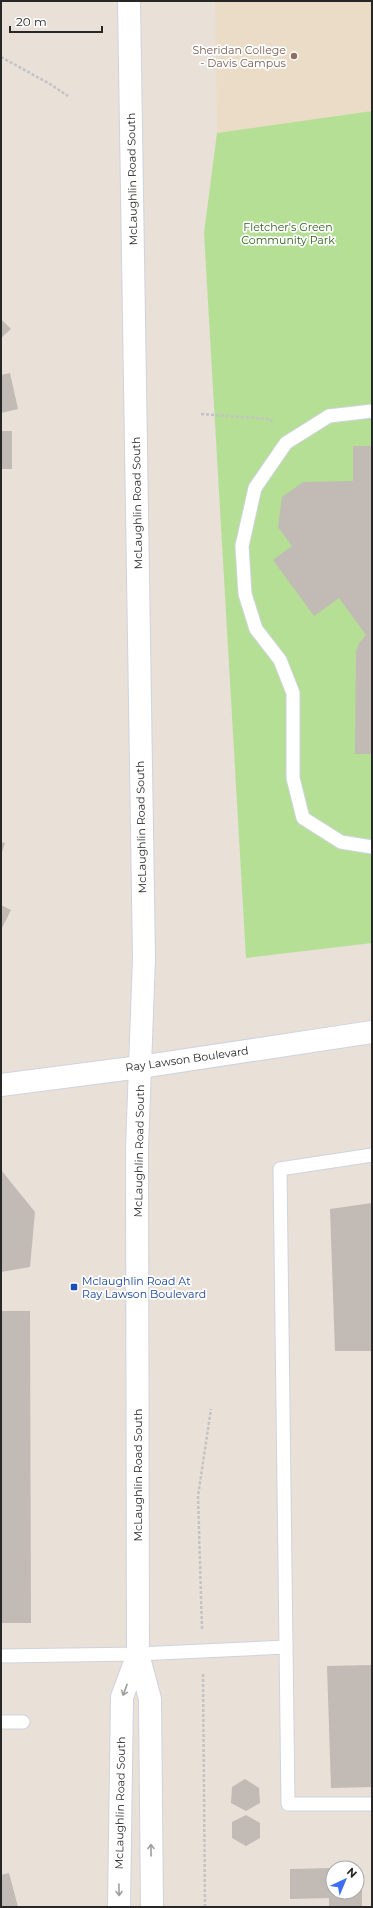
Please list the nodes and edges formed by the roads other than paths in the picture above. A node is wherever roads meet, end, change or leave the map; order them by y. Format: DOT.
graph roads {
  1 [pos="129,1"];
  2 [pos="372,411"];
  3 [pos="372,847"];
  4 [pos="372,1032"];
  5 [pos="140,1066"];
  6 [pos="1,1085"];
  7 [pos="372,1155"];
  8 [pos="286,1647"];
  9 [pos="138,1654"];
  10 [pos="1,1656"];
  11 [pos="1,1722"];
  12 [pos="23,1722"];
  13 [pos="372,1804"];
  14 [pos="119,1907"];
  15 [pos="152,1907"];
  1 -- 5 [label="street, McLaughlin Road South"];
  2 -- 3 [label="lane"];
  4 -- 5 [label="street, Ray Lawson Boulevard"];
  5 -- 6 [label="street, Ray Lawson Boulevard"];
  5 -- 9 [label="street, McLaughlin Road South"];
  7 -- 8 [label="lane"];
  8 -- 9 [label="lane"];
  8 -- 13 [label="lane"];
  9 -- 10 [label="lane"];
  9 -- 14 [label="street, McLaughlin Road South, one-way"];
  15 -- 9 [label="street, McLaughlin Road South, one-way"];
  11 -- 12 [label="lane"];
}
